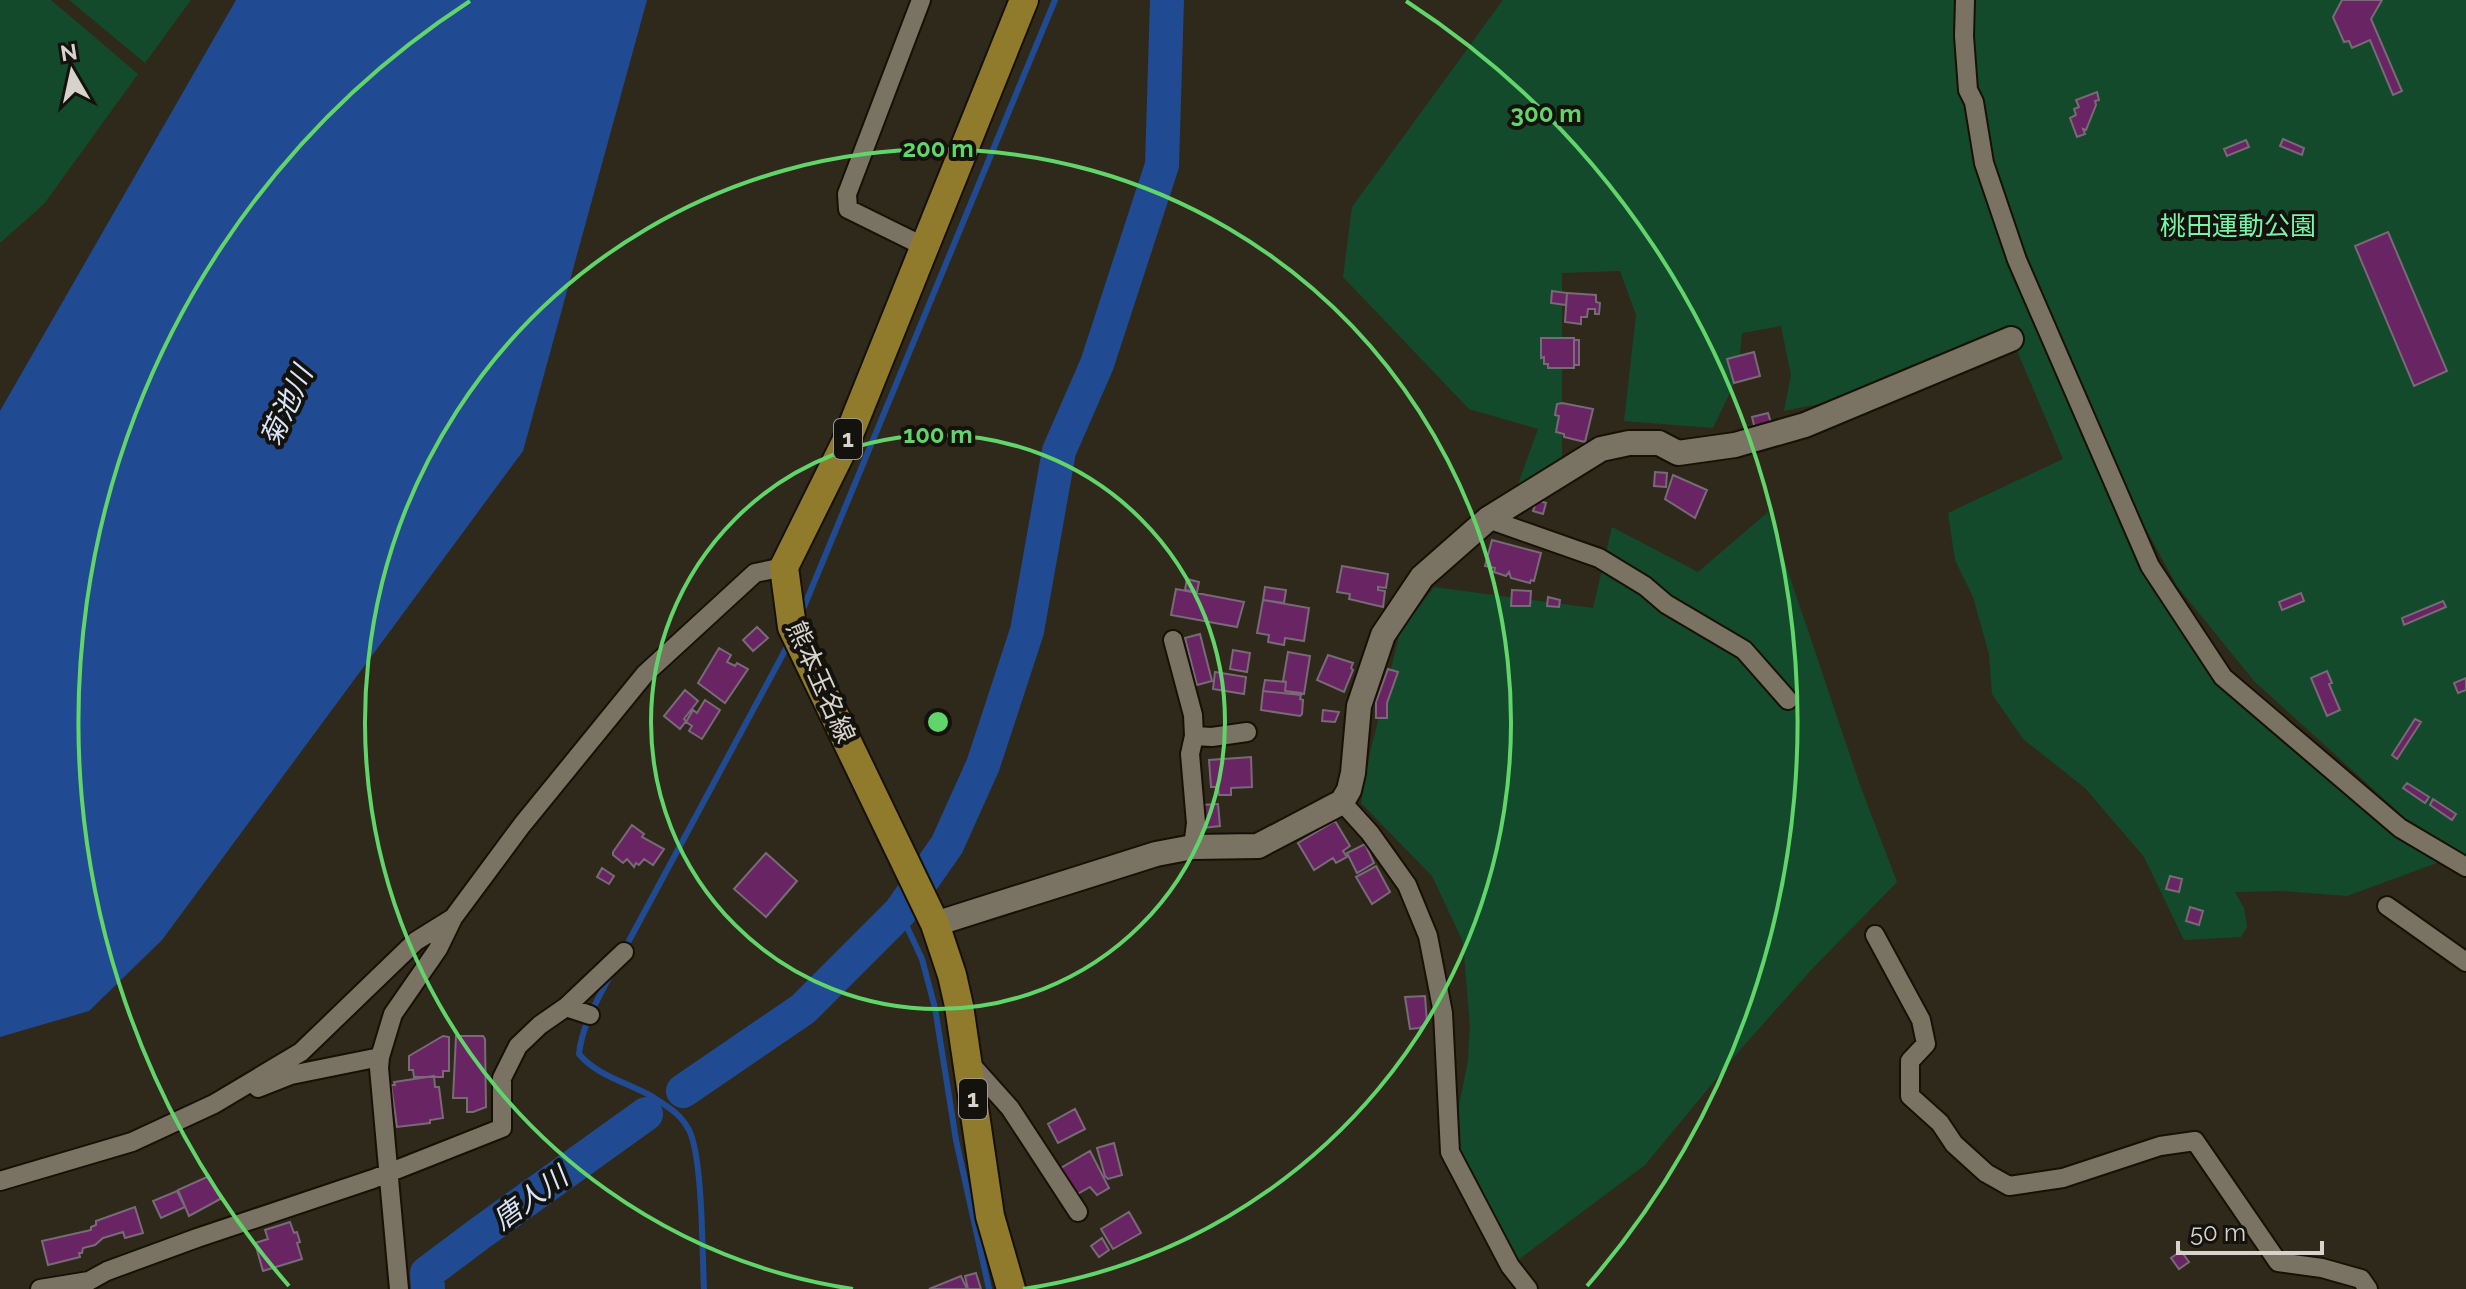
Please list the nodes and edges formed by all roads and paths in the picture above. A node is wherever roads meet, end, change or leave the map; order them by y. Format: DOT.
graph roads {
  1 [pos="921,0"];
  2 [pos="1024,0"];
  3 [pos="1965,0"];
  4 [pos="925,247"];
  5 [pos="2011,339"];
  6 [pos="1488,519"];
  7 [pos="784,567"];
  8 [pos="1173,640"];
  9 [pos="1788,700"];
  10 [pos="1247,732"];
  11 [pos="1194,736"];
  12 [pos="1342,802"];
  13 [pos="1193,847"];
  14 [pos="2466,867"];
  15 [pos="2387,906"];
  16 [pos="932,917"];
  17 [pos="453,918"];
  18 [pos="1875,935"];
  19 [pos="624,952"];
  20 [pos="2466,962"];
  21 [pos="566,1007"];
  22 [pos="590,1015"];
  23 [pos="380,1057"];
  24 [pos="967,1059"];
  25 [pos="214,1104"];
  26 [pos="388,1173"];
  27 [pos="0,1181"];
  28 [pos="1078,1212"];
  29 [pos="89,1285"];
  30 [pos="40,1289"];
  31 [pos="399,1289"];
  32 [pos="1011,1289"];
  33 [pos="1528,1289"];
  34 [pos="2368,1289"];
  1 -- 4 [label="street"];
  2 -- 4 [label="main road, 1"];
  3 -- 14 [label="street"];
  4 -- 7 [label="main road, 1"];
  5 -- 6 [label="street"];
  6 -- 9 [label="street"];
  6 -- 12 [label="street"];
  7 -- 16 [label="main road, 熊本玉名線 / 1"];
  7 -- 17 [label="street"];
  8 -- 11 [label="street"];
  10 -- 11 [label="street"];
  11 -- 13 [label="street"];
  12 -- 13 [label="street"];
  12 -- 33 [label="street"];
  13 -- 16 [label="street"];
  15 -- 20 [label="street"];
  16 -- 24 [label="main road, 熊本玉名線 / 1"];
  17 -- 23 [label="street"];
  17 -- 25 [label="street"];
  18 -- 34 [label="street"];
  19 -- 21 [label="street"];
  21 -- 22 [label="street"];
  21 -- 26 [label="street"];
  23 -- 25 [label="street"];
  23 -- 26 [label="street"];
  24 -- 28 [label="street"];
  24 -- 32 [label="main road, 熊本玉名線 / 1"];
  25 -- 27 [label="street"];
  26 -- 29 [label="street"];
  26 -- 31 [label="street"];
  29 -- 30 [label="street"];
}
